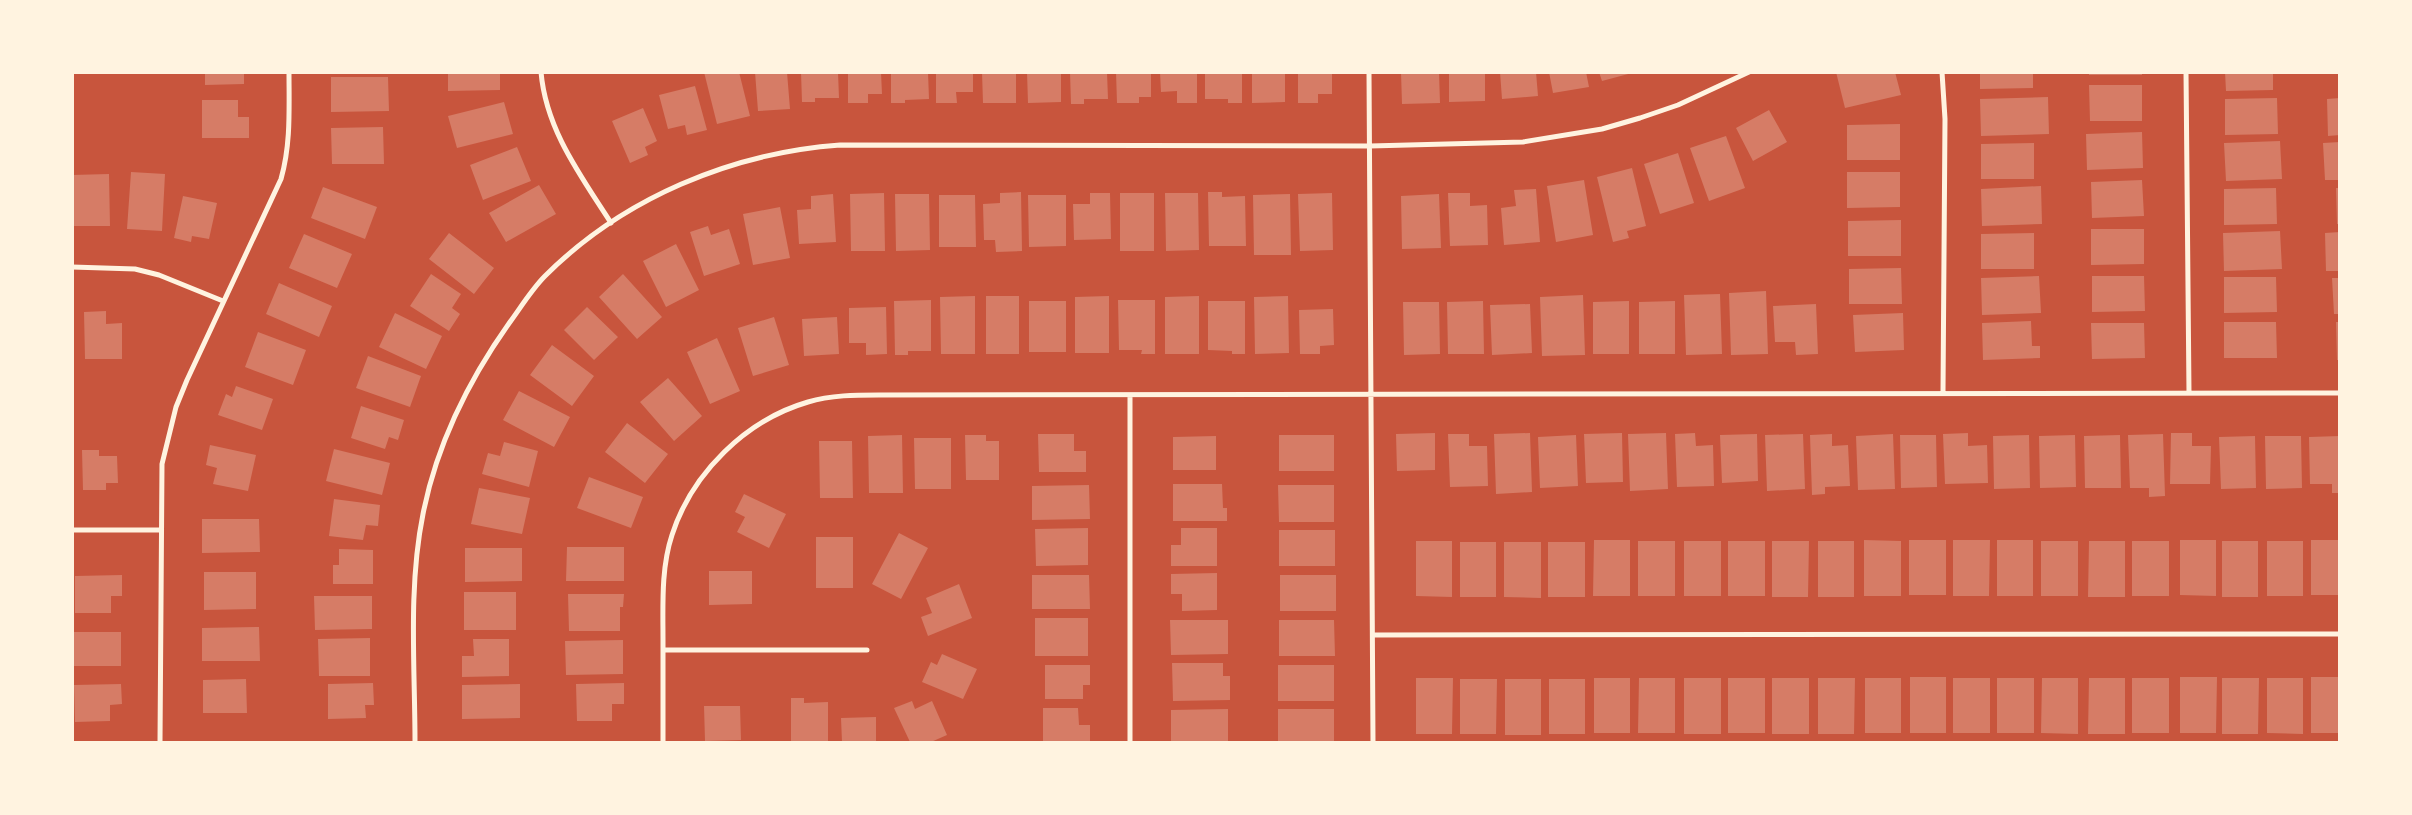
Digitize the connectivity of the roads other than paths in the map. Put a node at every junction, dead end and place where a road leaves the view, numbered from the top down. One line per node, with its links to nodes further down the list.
1 (289, 72): 10 (street)
2 (541, 72): 8 (street)
3 (1369, 72): 7 (street)
4 (1749, 72): 7 (street)
5 (1942, 72): 11 (street)
6 (2186, 72): 13 (street)
7 (1370, 146): 8 (street); 12 (street)
8 (611, 223): 23 (street)
9 (72, 267): 10 (street)
10 (223, 301): 17 (street)
11 (1942, 392): 12 (street); 13 (street)
12 (1372, 393): 15 (street); 19 (street)
13 (2189, 393): 14 (street)
14 (2340, 394)
15 (1130, 395): 20 (street); 25 (street)
16 (72, 530): 17 (street)
17 (160, 530): 22 (street)
18 (2340, 634): 19 (street)
19 (1373, 635): 26 (street)
20 (663, 650): 21 (street); 24 (street)
21 (867, 650)
22 (160, 742)
23 (415, 742)
24 (663, 742)
25 (1130, 742)
26 (1372, 742)

